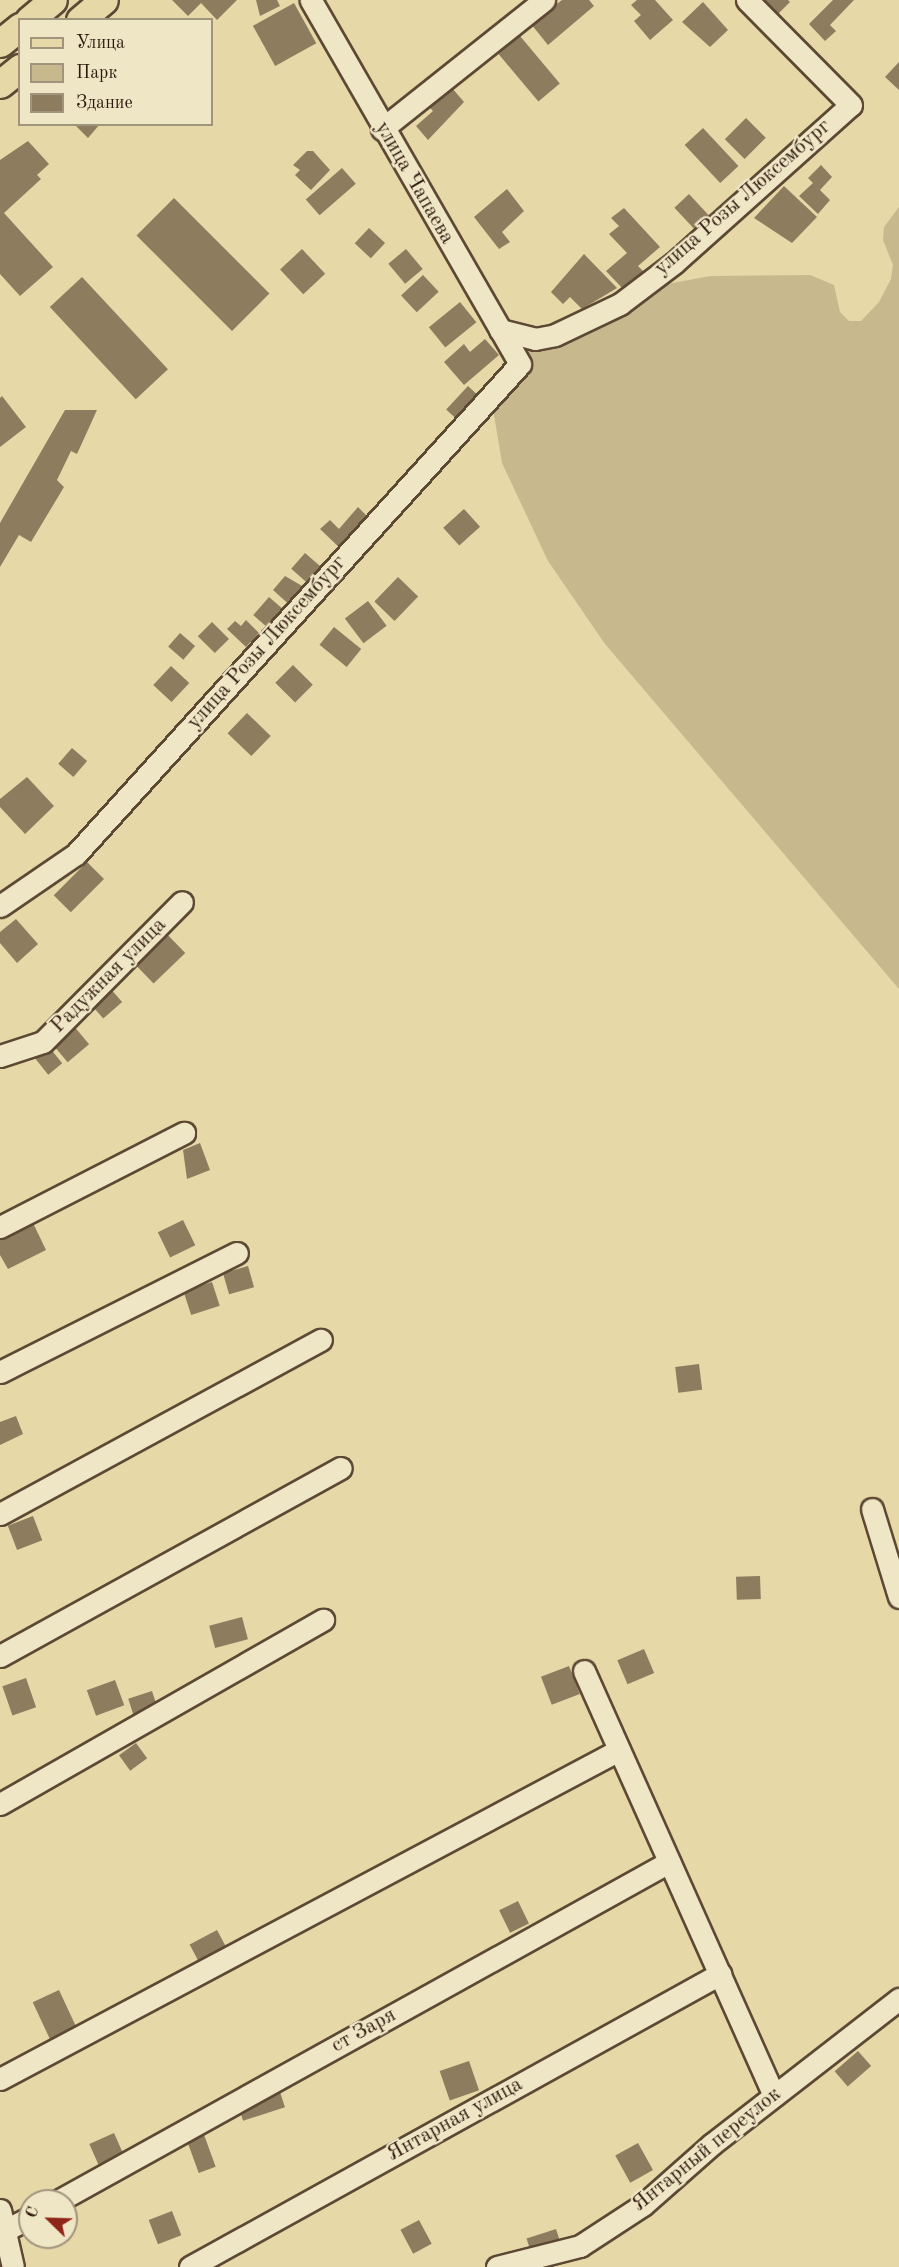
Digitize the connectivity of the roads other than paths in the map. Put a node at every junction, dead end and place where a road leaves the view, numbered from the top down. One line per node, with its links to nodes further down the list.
1 (53, 0): 6 (main road)
2 (104, 0): 7 (main road)
3 (311, 0): 12 (street, улица Чапаева)
4 (544, 0): 12 (street)
5 (747, 0): 13 (street, улица Розы Люксембург)
6 (31, 18)
7 (82, 18)
8 (18, 29): 9 (main road)
9 (0, 43)
10 (18, 70): 11 (main road)
11 (0, 84)
12 (382, 129): 13 (street, улица Чапаева)
13 (500, 330): 14 (street, улица Чапаева)
14 (520, 364): 16 (street, улица Розы Люксембург)
15 (182, 902): 17 (street, Радужная улица)
16 (0, 906)
17 (0, 1056)
18 (184, 1133): 19 (street)
19 (0, 1227)
20 (237, 1253): 22 (street)
21 (321, 1340): 25 (street)
22 (0, 1372)
23 (340, 1468): 28 (street)
24 (872, 1509): 26 (street)
25 (0, 1514)
26 (899, 1597)
27 (323, 1620): 31 (street)
28 (0, 1656)
29 (584, 1671): 30 (street)
30 (619, 1750): 32 (street); 35 (street)
31 (0, 1804)
32 (669, 1862): 33 (street); 37 (street, ст Заря)
33 (720, 1974): 36 (street); 42 (street, Янтарная улица)
34 (899, 1999): 36 (street, Янтарный переулок)
35 (0, 2079)
36 (774, 2095): 43 (street, Янтарный переулок)
37 (78, 2190)
38 (0, 2210): 40 (street)
39 (18, 2223): 40 (street)
40 (4, 2231): 41 (street)
41 (13, 2267)
42 (190, 2267)
43 (497, 2267)

